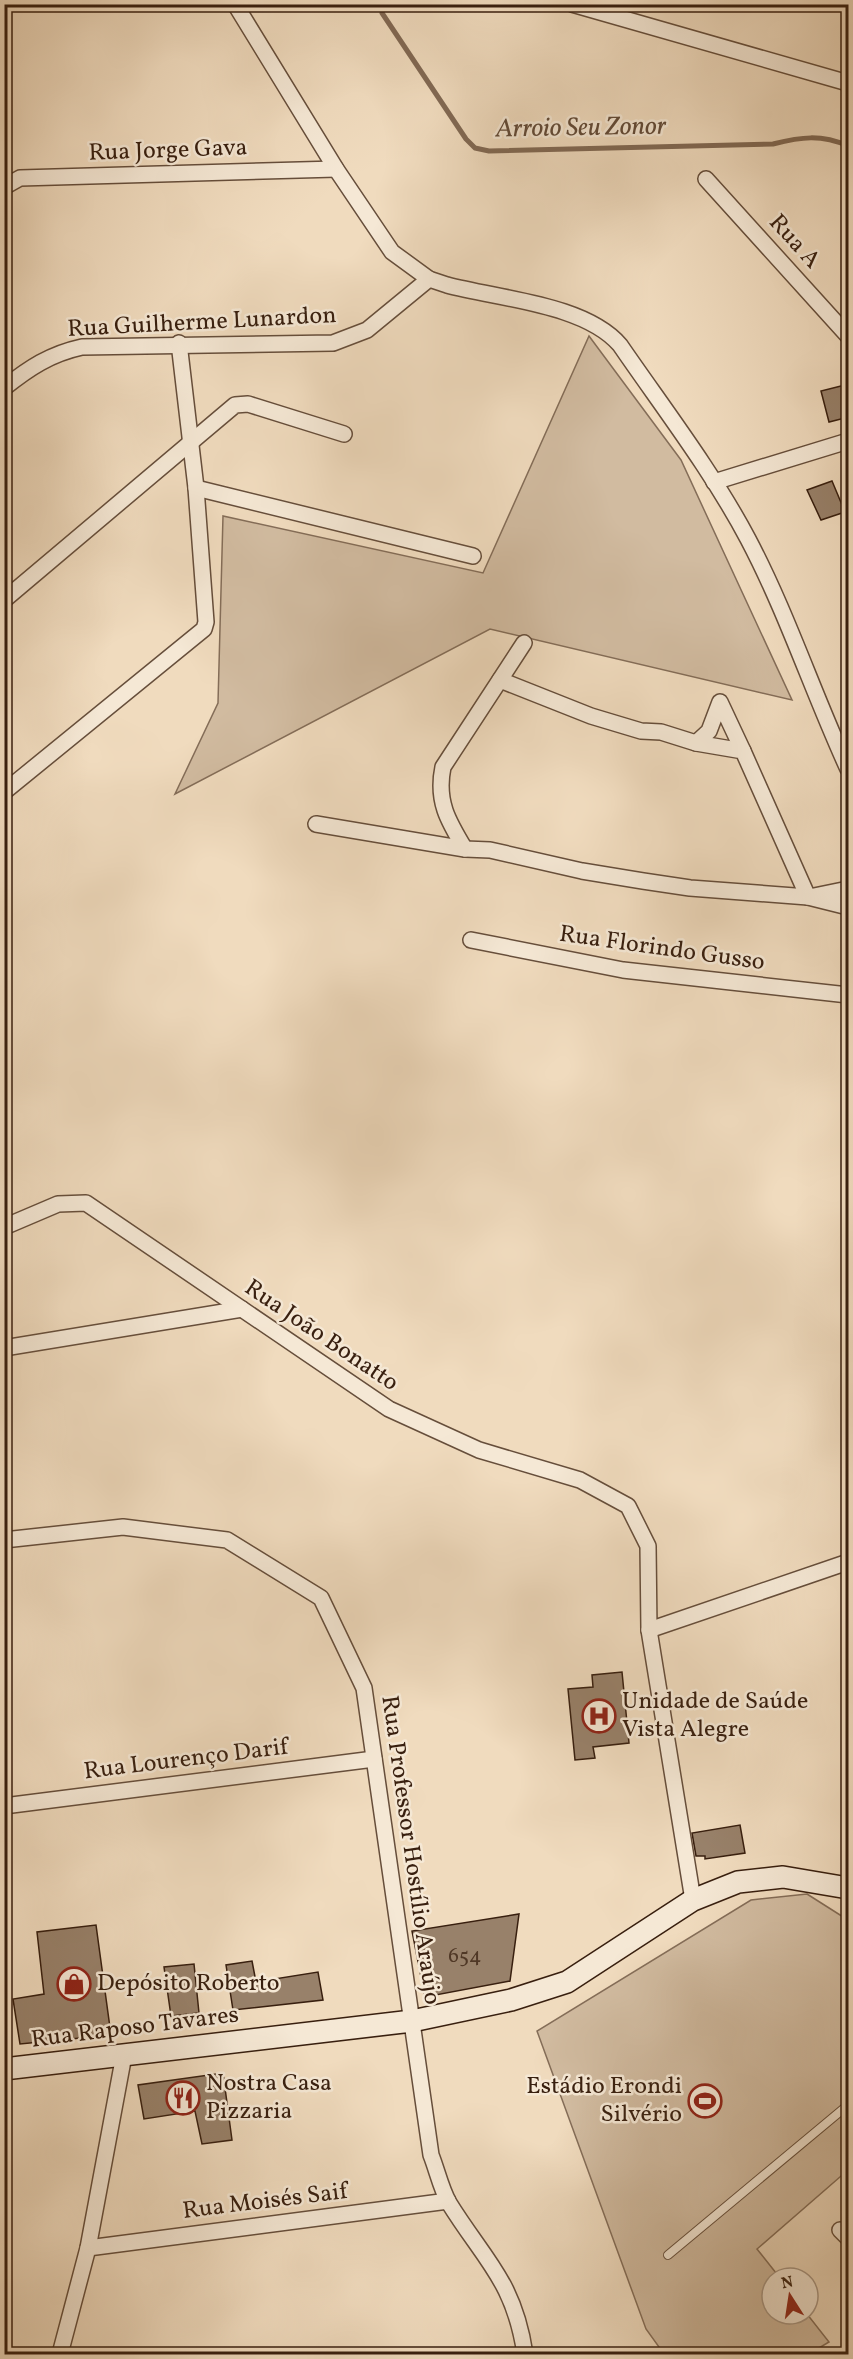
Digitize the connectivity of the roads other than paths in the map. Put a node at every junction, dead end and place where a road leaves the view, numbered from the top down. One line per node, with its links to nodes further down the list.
1 (235, 4): 4 (street)
2 (572, 4): 3 (street)
3 (849, 83)
4 (336, 169): 5 (street, Rua Jorge Gava); 8 (street)
5 (12, 179): 7 (street, Rua Jorge Gava)
6 (706, 179): 9 (street, Rua A)
7 (4, 187)
8 (429, 279): 10 (street, Rua Guilherme Lunardon); 15 (street)
9 (849, 336)
10 (179, 343): 11 (street, Rua Guilherme Lunardon); 13 (street)
11 (4, 388)
12 (344, 434): 13 (street)
13 (190, 441): 16 (street); 18 (street)
14 (849, 441): 15 (street)
15 (714, 482): 23 (street)
16 (196, 488): 17 (street); 24 (street)
17 (473, 556)
18 (4, 600)
19 (524, 643): 20 (street)
20 (500, 680): 21 (street); 26 (street)
21 (696, 743): 22 (street); 22 (street)
22 (743, 751): 28 (street)
23 (849, 769)
24 (4, 792)
25 (316, 824): 26 (street)
26 (465, 849): 28 (street)
27 (849, 888): 28 (street)
28 (808, 897): 29 (street)
29 (849, 907)
30 (471, 940): 31 (street, Rua Florindo Gusso)
31 (849, 995)
32 (4, 1227): 33 (street, Rua João Bonatto)
33 (242, 1309): 34 (street); 37 (street, Rua João Bonatto)
34 (4, 1348)
35 (4, 1540): 38 (street, Rua Professor Hostílio Araújo)
36 (849, 1562): 37 (street)
37 (649, 1630): 41 (street)
38 (374, 1759): 39 (street, Rua Lourenço Darif); 42 (street, Rua Professor Hostílio Araújo)
39 (4, 1806)
40 (849, 1888): 41 (main road, Rua Raposo Tavares)
41 (693, 1900): 42 (main road, Rua Raposo Tavares)
42 (412, 2021): 43 (main road, Rua Raposo Tavares); 46 (street, Rua Professor Hostílio Araújo)
43 (124, 2055): 44 (main road, Rua Raposo Tavares); 47 (street)
44 (4, 2069)
45 (849, 2105): 48 (lane)
46 (448, 2201): 47 (street, Rua Moisés Saif); 50 (street, Rua Professor Hostílio Araújo)
47 (88, 2248): 49 (street)
48 (668, 2255)
49 (60, 2355)
50 (525, 2355)

